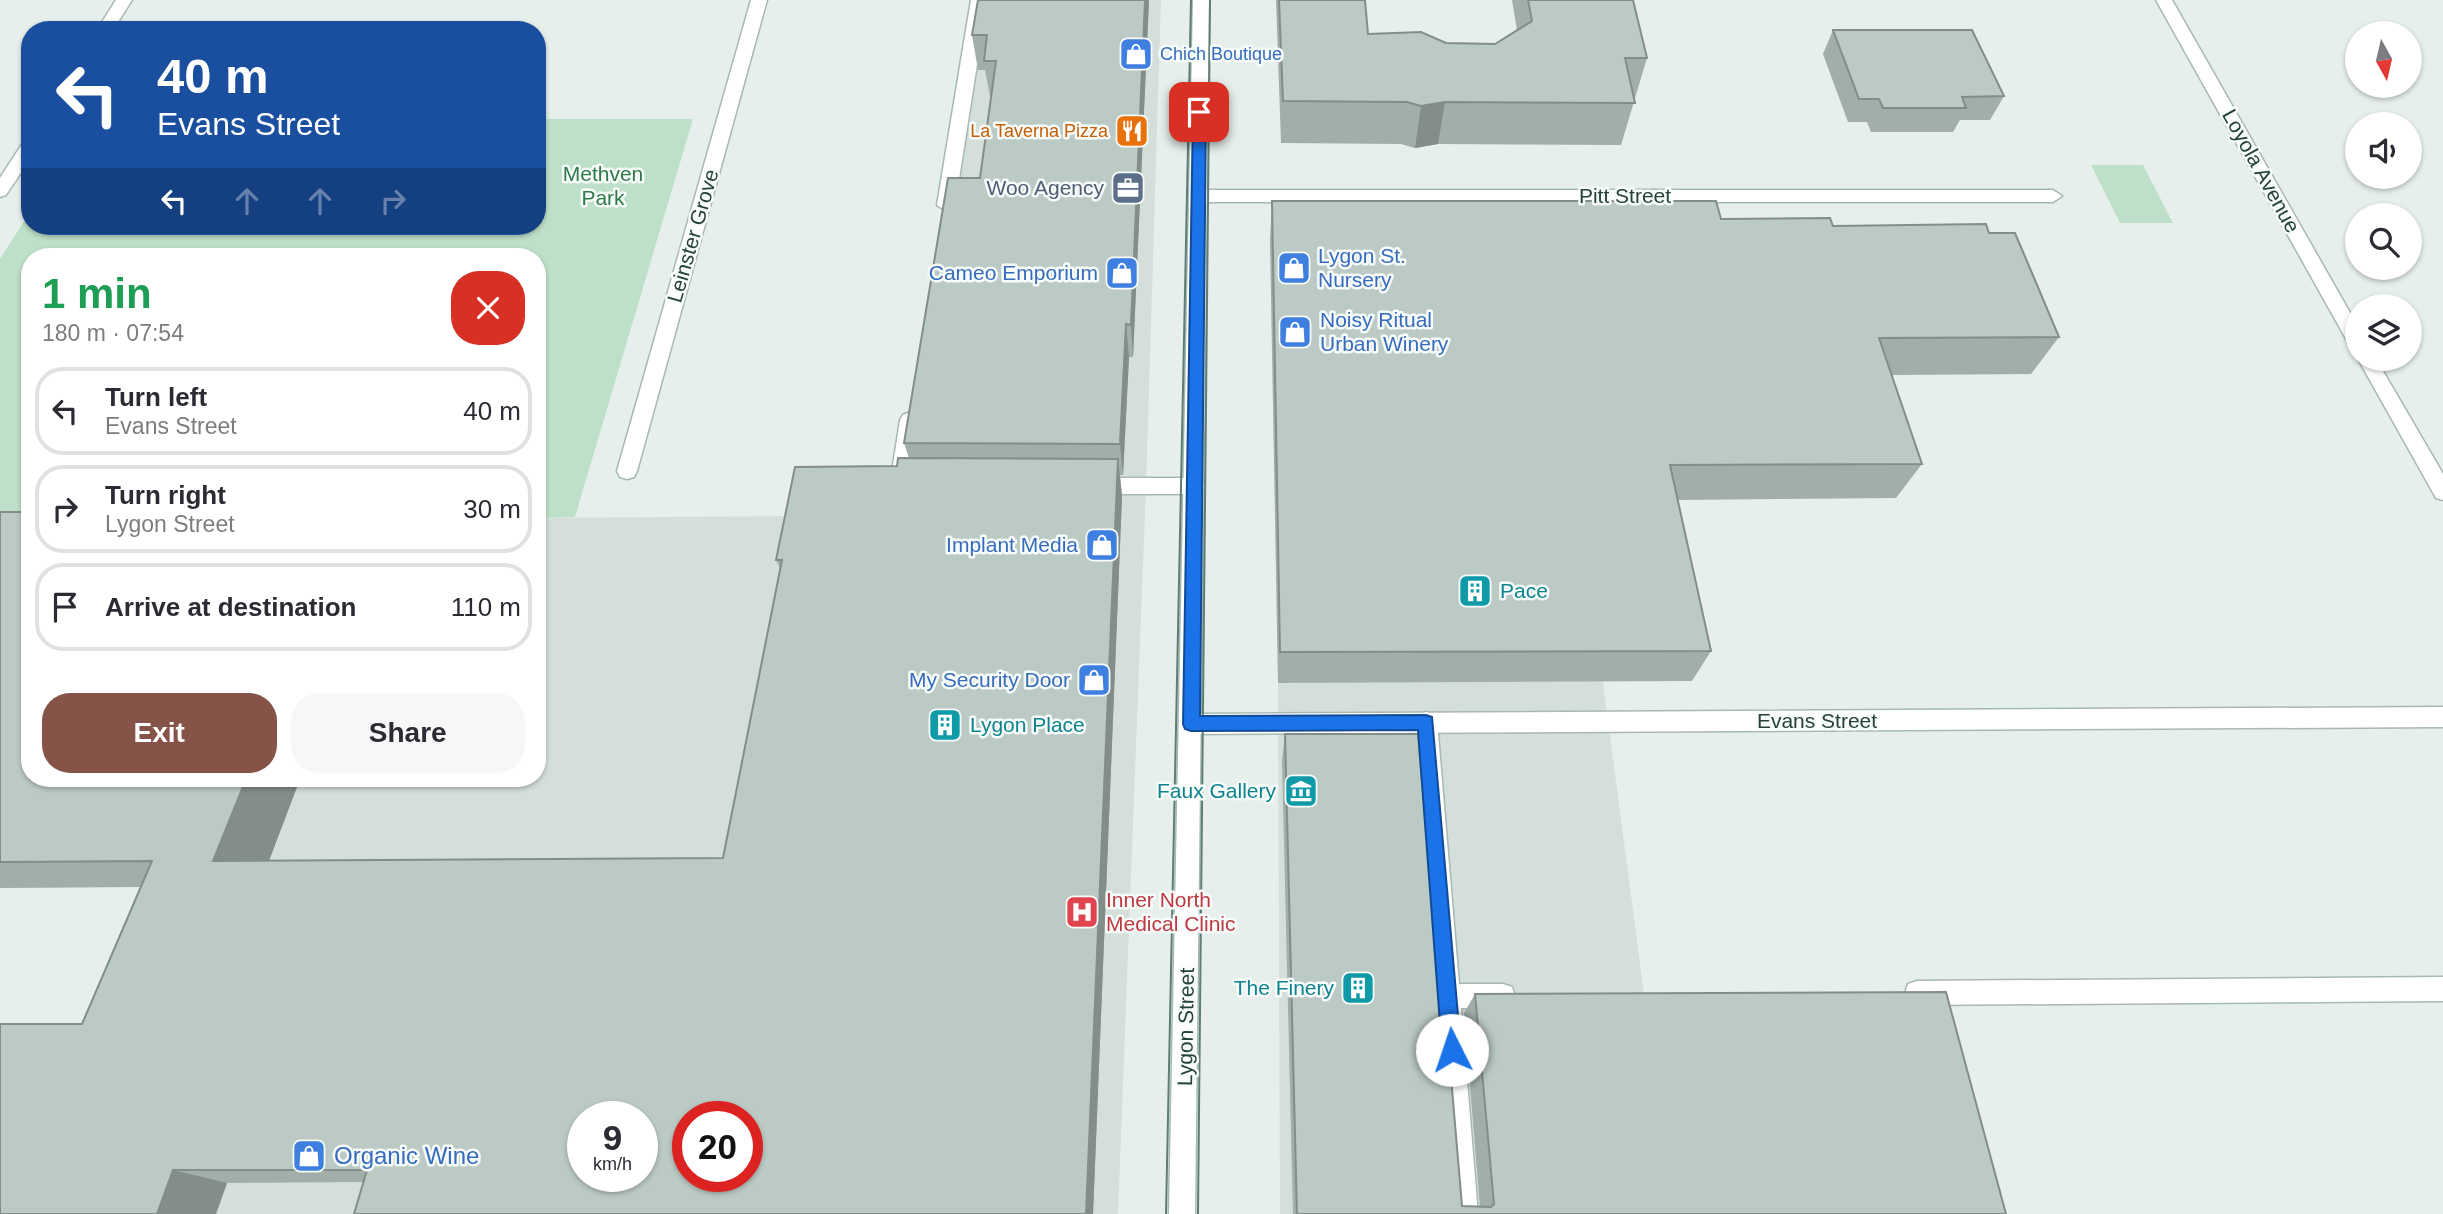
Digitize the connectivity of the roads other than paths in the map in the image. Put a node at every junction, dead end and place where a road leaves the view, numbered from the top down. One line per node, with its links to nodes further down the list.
1 (124, 0): 6 (street)
2 (759, 0): 15 (street, Leinster Grove)
3 (979, 0): 11 (street)
4 (1201, 0): 9 (street, Lygon Street)
5 (2164, 0): 12 (street, Loyola Avenue)
6 (111, 21)
7 (21, 159): 8 (street)
8 (0, 191)
9 (1198, 196): 10 (street, Pitt Street); 18 (street, Lygon Street)
10 (2053, 196)
11 (942, 229)
12 (2345, 320)
13 (2374, 371): 19 (street)
14 (913, 404): 16 (street)
15 (627, 471)
16 (926, 484)
17 (1072, 485): 18 (street)
18 (1194, 486): 22 (street, Lygon Street)
19 (2443, 492)
20 (2443, 717): 21 (street, Evans Street)
21 (1426, 722): 22 (street, Evans Street); 26 (street)
22 (1191, 724): 27 (street, Lygon Street)
23 (2443, 989): 24 (street)
24 (1890, 993)
25 (1531, 995): 26 (street)
26 (1448, 996): 28 (street)
27 (1182, 1214)
28 (1465, 1214)

